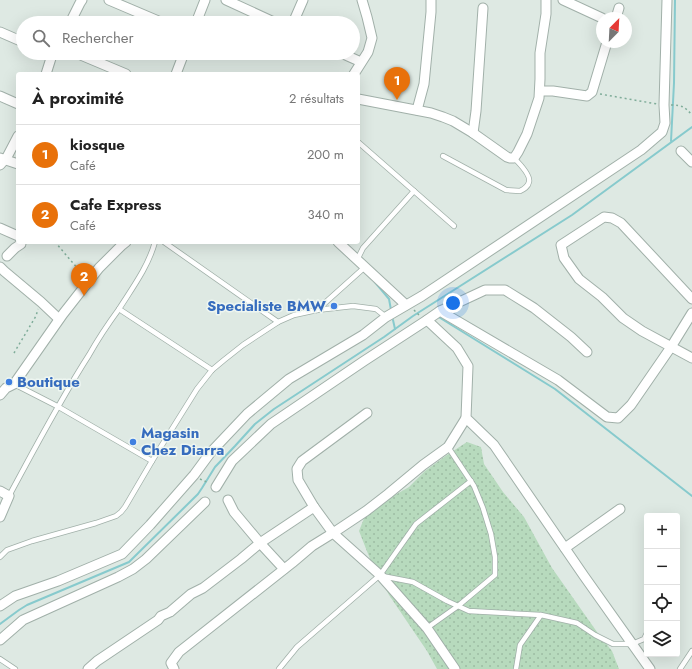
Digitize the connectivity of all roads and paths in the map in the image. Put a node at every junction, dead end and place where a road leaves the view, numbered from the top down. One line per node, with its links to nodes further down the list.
1 (82, 0): 15 (street)
2 (109, 0): 16 (street)
3 (205, 0): 17 (street)
4 (226, 0): 18 (street)
5 (303, 0): 19 (street)
6 (362, 0): 27 (street)
7 (431, 0): 39 (street)
8 (546, 0): 32 (street)
9 (563, 0): 14 (street)
10 (667, 0): 37 (street)
11 (484, 8): 41 (street)
12 (619, 8): 13 (street)
13 (618, 12)
14 (596, 15)
15 (74, 16)
16 (147, 16)
17 (199, 16)
18 (261, 16)
19 (296, 16)
20 (0, 32): 21 (street)
21 (16, 39)
22 (605, 48): 33 (street)
23 (50, 60): 28 (street)
24 (93, 60): 29 (street)
25 (181, 60): 30 (street)
26 (357, 60): 27 (street)
27 (361, 62): 31 (street)
28 (46, 72)
29 (121, 72)
30 (177, 72)
31 (355, 72)
32 (540, 91): 33 (street); 46 (street)
33 (592, 92): 37 (path)
34 (0, 96): 36 (street)
35 (360, 99): 39 (street)
36 (16, 103)
37 (664, 105): 67 (street)
38 (679, 105): 40 (path)
39 (417, 110): 41 (street)
40 (692, 115)
41 (473, 133): 46 (street)
42 (16, 140): 47 (street)
43 (360, 144): 50 (lane)
44 (681, 152): 48 (street)
45 (443, 156): 46 (lane)
46 (514, 158)
47 (2, 160): 49 (street)
48 (692, 162)
49 (16, 164)
50 (414, 191): 51 (lane); 61 (lane)
51 (454, 226)
52 (0, 228): 53 (street)
53 (16, 235)
54 (21, 244): 60 (street)
55 (57, 244): 64 (path)
56 (123, 244): 64 (street)
57 (154, 244): 68 (lane)
58 (167, 244): 75 (lane)
59 (340, 244): 61 (street)
60 (7, 256)
61 (357, 260): 62 (street)
62 (364, 267): 67 (street); 69 (lane)
63 (1, 272): 66 (street)
64 (89, 282): 73 (street)
65 (692, 298): 76 (street)
66 (41, 302): 73 (street); 78 (path)
67 (409, 306): 72 (street); 74 (path)
68 (118, 309): 80 (lane); 83 (lane)
69 (317, 310): 72 (lane); 75 (lane)
70 (440, 311): 74 (street); 76 (street); 77 (street)
71 (692, 313): 76 (street)
72 (386, 317): 104 (street)
73 (59, 319): 81 (street)
74 (424, 319): 85 (street); 90 (street)
75 (278, 322): 80 (lane)
76 (671, 347): 79 (street)
77 (587, 352)
78 (14, 353)
79 (692, 358)
80 (212, 370): 87 (lane)
81 (14, 384): 82 (street); 83 (lane)
82 (0, 395)
83 (57, 406): 87 (lane); 92 (lane)
84 (367, 413): 95 (street)
85 (466, 418): 86 (street); 100 (street)
86 (448, 447): 89 (lane); 98 (street)
87 (152, 461): 101 (lane)
88 (199, 478): 90 (path)
89 (471, 481): 103 (lane); 105 (lane)
90 (214, 485)
91 (0, 491): 92 (street)
92 (9, 496): 97 (street)
93 (228, 500): 99 (street)
94 (205, 502): 109 (street)
95 (314, 507): 98 (street); 99 (street)
96 (620, 509): 100 (street)
97 (0, 517)
98 (333, 534): 102 (street); 103 (street)
99 (260, 544): 102 (street); 114 (street)
100 (565, 548): 110 (street)
101 (0, 557)
102 (284, 569): 115 (street)
103 (380, 575): 105 (lane); 107 (street); 116 (lane)
104 (0, 606)
105 (458, 606): 106 (lane); 107 (lane)
106 (541, 615): 110 (lane); 118 (lane)
107 (427, 628): 117 (street)
108 (644, 639): 110 (lane)
109 (0, 640)
110 (632, 644): 119 (street)
111 (692, 651): 120 (lane)
112 (0, 659): 113 (lane)
113 (15, 669)
114 (88, 669)
115 (174, 669)
116 (279, 669)
117 (455, 669)
118 (516, 669)
119 (650, 669)
120 (680, 669)

